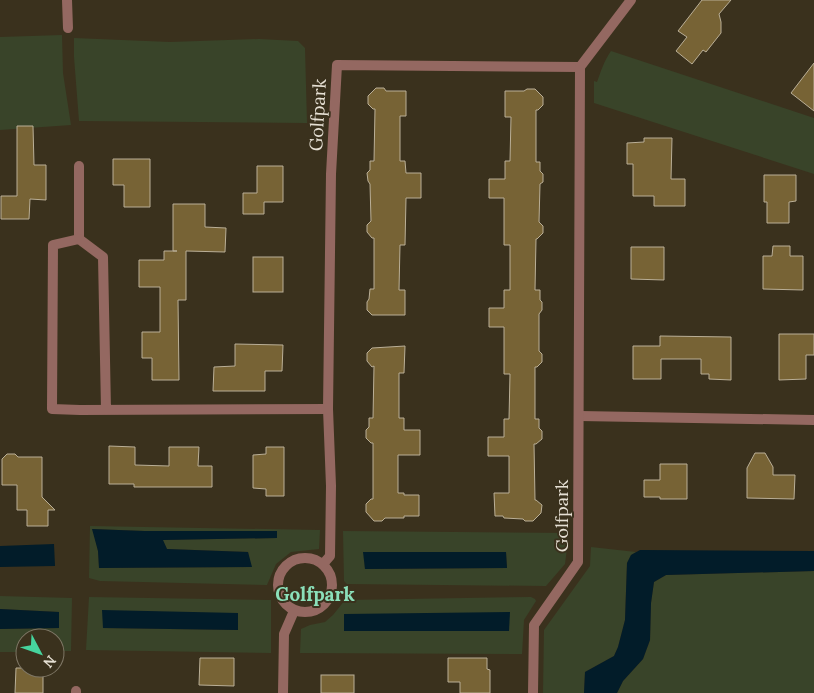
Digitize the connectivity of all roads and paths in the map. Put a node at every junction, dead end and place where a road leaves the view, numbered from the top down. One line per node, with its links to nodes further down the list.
1 (68, 0): 3 (street)
2 (631, 0): 4 (street)
3 (68, 28)
4 (580, 67): 7 (street, Golfpark); 9 (street, Golfpark)
5 (79, 166): 6 (street)
6 (79, 239): 8 (street); 8 (street)
7 (328, 409): 8 (street); 11 (street, Golfpark)
8 (106, 410)
9 (580, 416): 10 (street); 14 (street, Golfpark)
10 (814, 420)
11 (323, 564): 12 (street); 12 (street)
12 (294, 610): 13 (street)
13 (283, 693)
14 (533, 693)

